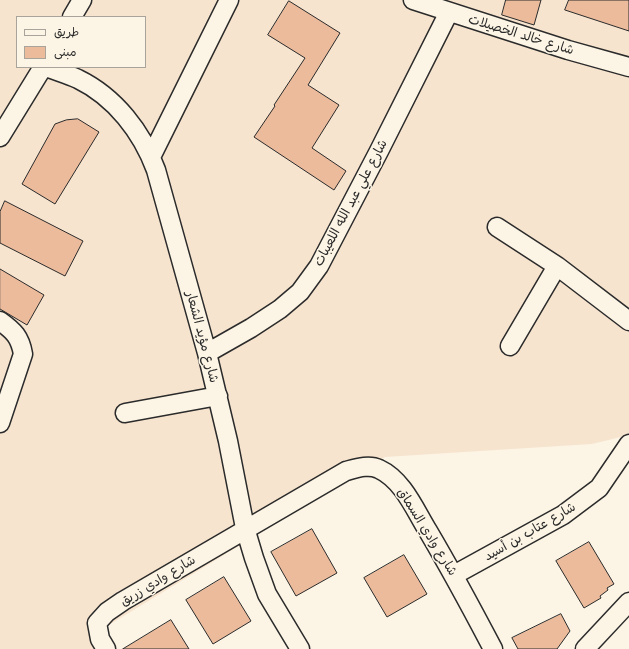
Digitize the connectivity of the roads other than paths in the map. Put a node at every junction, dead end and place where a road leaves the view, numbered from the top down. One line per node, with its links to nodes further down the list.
1 (82, 0): 5 (street)
2 (229, 0): 10 (street)
3 (413, 0): 4 (street, شارع خالد الخصيلات)
4 (449, 12): 6 (street, شارع خالد الخصيلات); 16 (street, شارع علي عبد الله اللعيبات)
5 (73, 16)
6 (629, 67)
7 (42, 68): 9 (street)
8 (49, 68): 10 (street, شارع مؤيد الشعار)
9 (0, 137)
10 (151, 157): 16 (street, شارع مؤيد الشعار)
11 (497, 227): 12 (street)
12 (557, 266): 13 (street); 15 (street)
13 (629, 321)
14 (0, 322): 19 (street)
15 (510, 346)
16 (207, 353): 17 (street, شارع مؤيد الشعار)
17 (218, 396): 18 (street); 21 (street, شارع مؤيد الشعار)
18 (125, 413)
19 (0, 423)
20 (629, 444): 22 (street, شارع عتاب بن أسيد)
21 (245, 528): 22 (street, شارع وادي السماق); 24 (street, شارع وادي زريق); 25 (street, شارع مؤيد الشعار)
22 (454, 575): 26 (street, شارع وادي السماق)
23 (629, 602): 27 (street)
24 (106, 649)
25 (300, 649)
26 (493, 649)
27 (586, 649)

